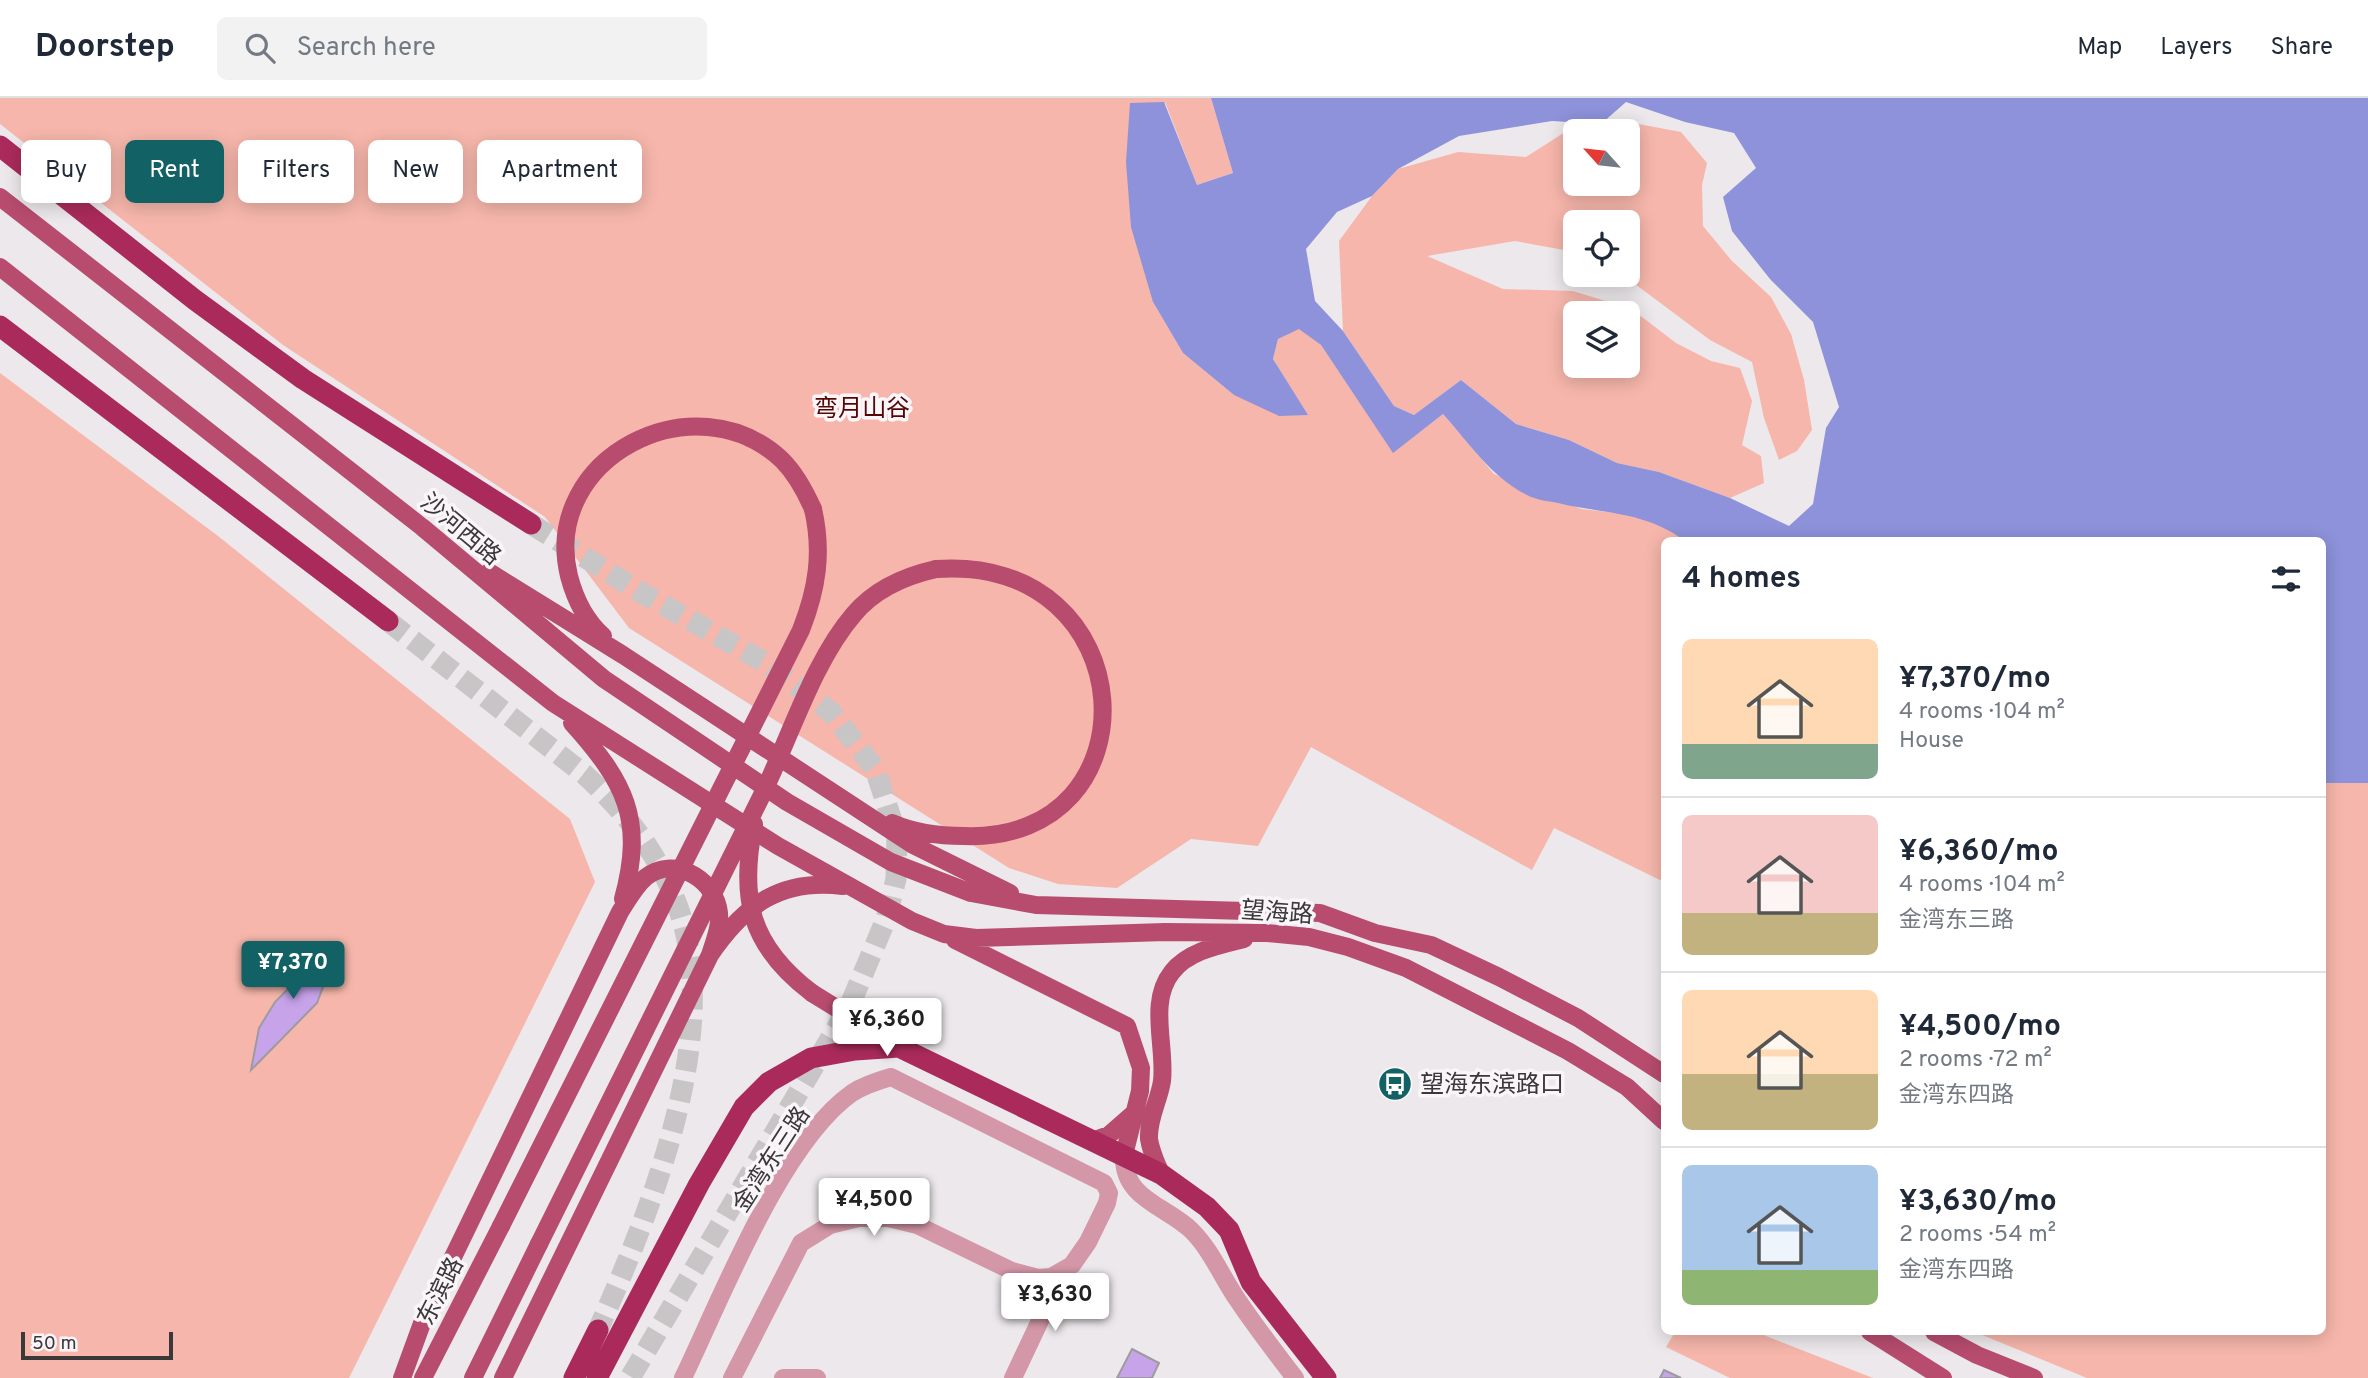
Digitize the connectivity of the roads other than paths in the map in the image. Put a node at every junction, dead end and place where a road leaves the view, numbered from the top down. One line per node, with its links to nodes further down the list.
1 (0, 146): 5 (highway)
2 (0, 197): 6 (main road, 沙河西路)
3 (0, 267): 9 (main road)
4 (0, 326): 7 (highway)
5 (531, 524)
6 (422, 527): 8 (main road); 12 (main road, 沙河西路)
7 (388, 621)
8 (624, 655): 11 (main road); 33 (main road, 东滨路, bridge)
9 (553, 702): 13 (main road); 15 (main road)
10 (765, 787): 11 (main road, bridge); 19 (main road, bridge); 34 (main road, bridge)
11 (862, 811): 14 (main road)
12 (908, 871): 14 (main road, 望海路)
13 (849, 887): 17 (main road, 望海路); 18 (main road)
14 (1036, 905): 20 (main road, 望海路)
15 (620, 912): 18 (main road); 32 (main road)
16 (1267, 933): 17 (main road, 望海路); 22 (main road, 望海路); 25 (main road)
17 (944, 934): 21 (main road)
18 (710, 955): 35 (main road)
19 (899, 1047): 23 (highway); 37 (highway)
20 (1661, 1072)
21 (1136, 1112): 23 (main road); 24 (main road)
22 (1661, 1118)
23 (1092, 1141): 24 (highway)
24 (1124, 1155): 25 (highway); 26 (street)
25 (1161, 1174): 44 (highway)
26 (1146, 1200): 27 (street); 43 (street)
27 (1107, 1203): 28 (street); 38 (street, 金湾东三路)
28 (1063, 1272): 39 (street); 42 (street)
29 (598, 1330): 36 (highway)
30 (1875, 1335): 45 (main road)
31 (1940, 1335): 46 (main road)
32 (402, 1378)
33 (423, 1378)
34 (473, 1378)
35 (503, 1378)
36 (574, 1378)
37 (597, 1378)
38 (683, 1378)
39 (732, 1378)
40 (783, 1378): 41 (street)
41 (817, 1378)
42 (1013, 1378)
43 (1295, 1378)
44 (1326, 1378)
45 (1943, 1378)
46 (2034, 1378)

